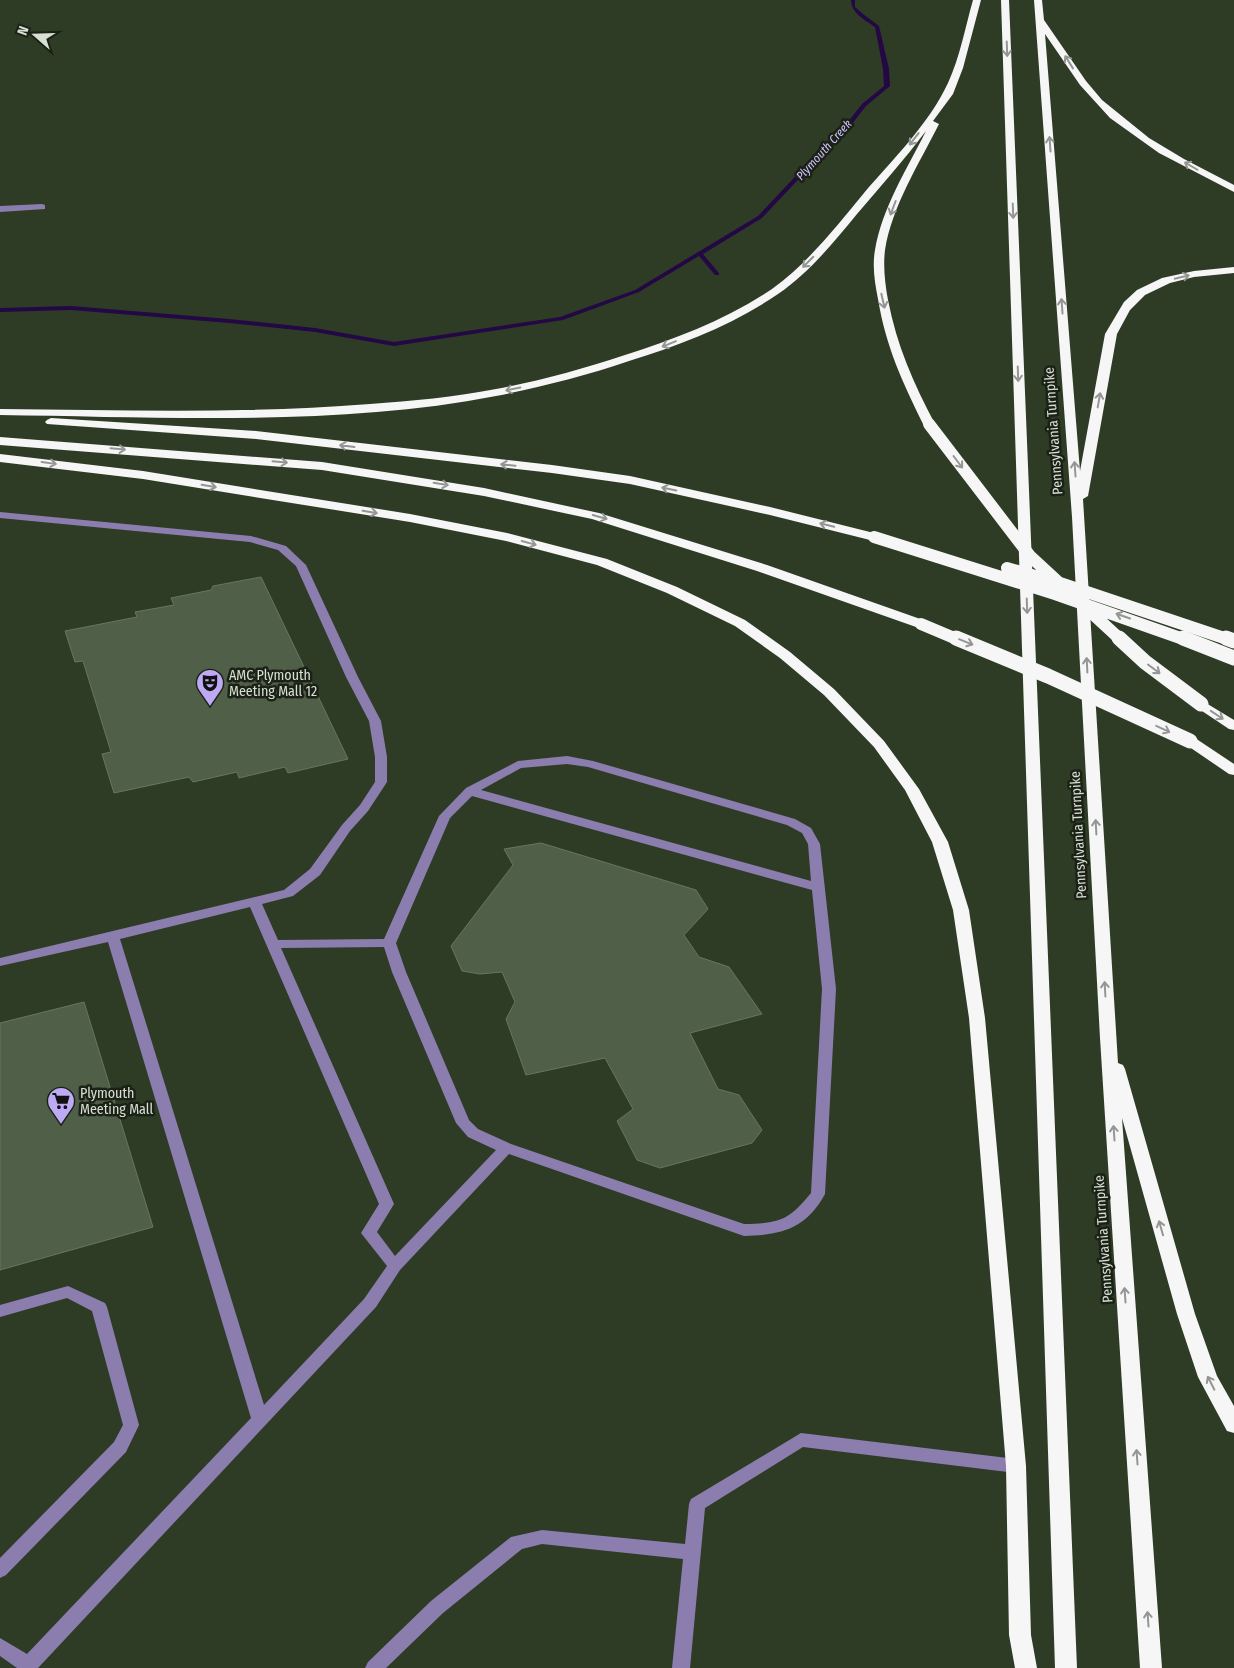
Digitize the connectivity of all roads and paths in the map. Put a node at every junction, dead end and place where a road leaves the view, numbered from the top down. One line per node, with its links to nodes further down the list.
1 (977, 0): 5 (highway)
2 (1005, 0): 44 (highway, one-way to 44)
3 (1038, 0): 4 (highway, Pennsylvania Turnpike)
4 (1040, 21): 6 (highway, one-way to 4); 15 (highway, Pennsylvania Turnpike, one-way to 4)
5 (952, 85): 10 (highway, one-way to 10); 19 (highway, one-way to 19, bridge)
6 (1234, 188)
7 (42, 207): 8 (street)
8 (0, 209)
9 (1234, 270): 15 (highway, one-way to 9)
10 (0, 412)
11 (0, 418): 16 (highway, one-way to 11)
12 (0, 441): 20 (highway, one-way to 20, bridge)
13 (0, 458): 36 (highway, one-way to 36)
14 (0, 514): 25 (street)
15 (1078, 517): 30 (highway, Pennsylvania Turnpike, one-way to 15)
16 (874, 537): 17 (highway, bridge); 18 (highway, one-way to 16, bridge)
17 (1234, 640)
18 (1234, 658)
19 (1234, 726)
20 (1190, 741): 21 (highway); 22 (highway)
21 (1234, 763)
22 (1234, 771)
23 (470, 791): 24 (street); 24 (street); 27 (street)
24 (818, 887): 31 (street)
25 (254, 901): 26 (street); 28 (street)
26 (113, 936): 29 (street); 34 (street)
27 (389, 943): 28 (street); 31 (street)
28 (273, 944): 32 (street)
29 (0, 962)
30 (1108, 1038): 35 (highway, one-way to 30); 45 (highway, Pennsylvania Turnpike, one-way to 30)
31 (506, 1148): 32 (street)
32 (395, 1266): 34 (street)
33 (0, 1311): 38 (street)
34 (260, 1420): 40 (street)
35 (1234, 1425)
36 (1016, 1466): 37 (street); 43 (highway)
37 (693, 1552): 41 (street); 42 (street)
38 (0, 1570)
39 (0, 1646): 40 (street)
40 (27, 1666)
41 (374, 1668)
42 (681, 1668)
43 (1026, 1668)
44 (1066, 1668)
45 (1151, 1668)

